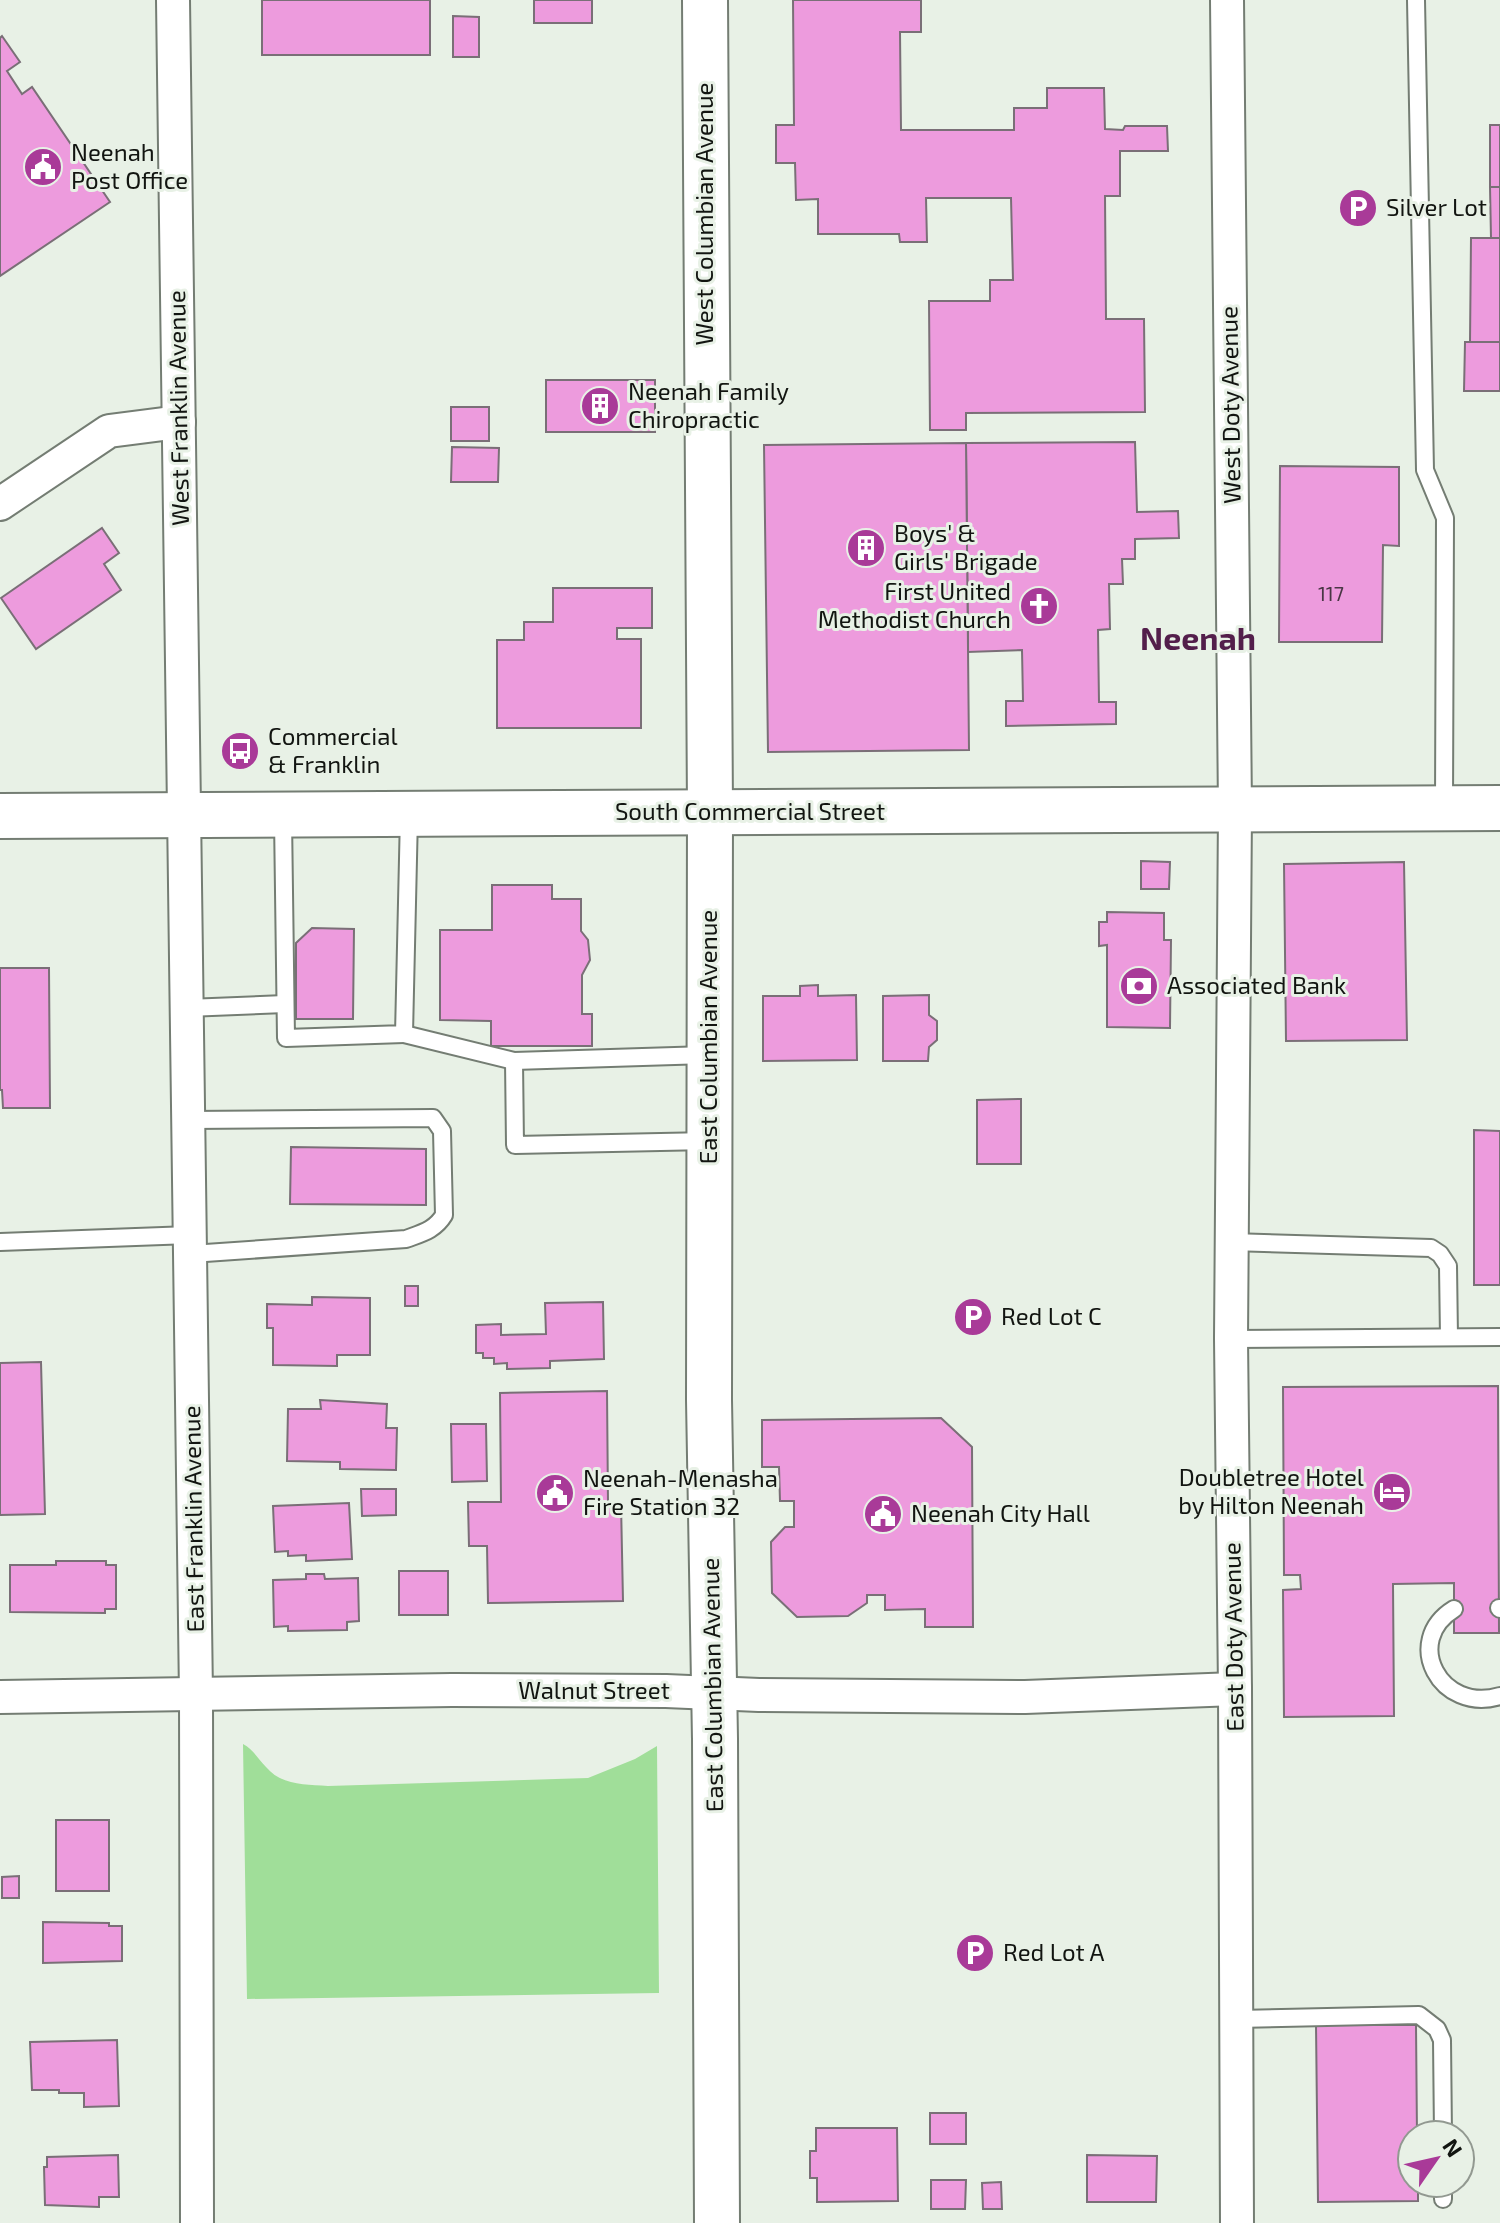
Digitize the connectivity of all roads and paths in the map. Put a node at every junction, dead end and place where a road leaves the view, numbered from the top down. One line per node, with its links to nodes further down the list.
1 (173, 0): 5 (street, West Franklin Avenue)
2 (705, 0): 10 (main road, West Columbian Avenue)
3 (1227, 0): 9 (street, West Doty Avenue)
4 (1416, 0): 8 (lane)
5 (179, 422): 6 (street); 14 (street, West Franklin Avenue)
6 (0, 504)
7 (1500, 808): 8 (main road, South Commercial Street)
8 (1444, 809): 9 (main road, South Commercial Street)
9 (1235, 810): 10 (main road, South Commercial Street); 23 (street, East Doty Avenue)
10 (710, 811): 11 (main road, South Commercial Street); 18 (main road, East Columbian Avenue)
11 (409, 814): 12 (main road, South Commercial Street); 17 (lane)
12 (283, 815): 14 (main road, South Commercial Street); 15 (lane)
13 (0, 816): 14 (main road, South Commercial Street)
14 (186, 816): 16 (street, East Franklin Avenue)
15 (285, 1004): 16 (lane); 17 (lane)
16 (187, 1008): 20 (street, East Franklin Avenue)
17 (404, 1034): 19 (lane)
18 (709, 1055): 19 (lane); 21 (main road, East Columbian Avenue)
19 (514, 1061): 21 (lane)
20 (189, 1120): 24 (street, East Franklin Avenue); 24 (lane)
21 (709, 1141): 30 (main road, East Columbian Avenue)
22 (0, 1242): 24 (lane)
23 (1231, 1242): 25 (lane); 27 (street, East Doty Avenue)
24 (190, 1245): 31 (street, East Franklin Avenue)
25 (1449, 1337): 26 (lane); 27 (lane)
26 (1500, 1337)
27 (1231, 1339): 29 (street, East Doty Avenue)
28 (1454, 1609): 32 (lane)
29 (1235, 1689): 30 (street, Walnut Street); 34 (street, East Doty Avenue)
30 (714, 1694): 31 (street, Walnut Street); 37 (main road, East Columbian Avenue)
31 (196, 1695): 33 (street, Walnut Street); 36 (street, East Franklin Avenue)
32 (1500, 1696)
33 (0, 1697)
34 (1237, 2019): 35 (lane); 38 (street, East Doty Avenue)
35 (1443, 2119)
36 (197, 2223)
37 (717, 2223)
38 (1237, 2223)

